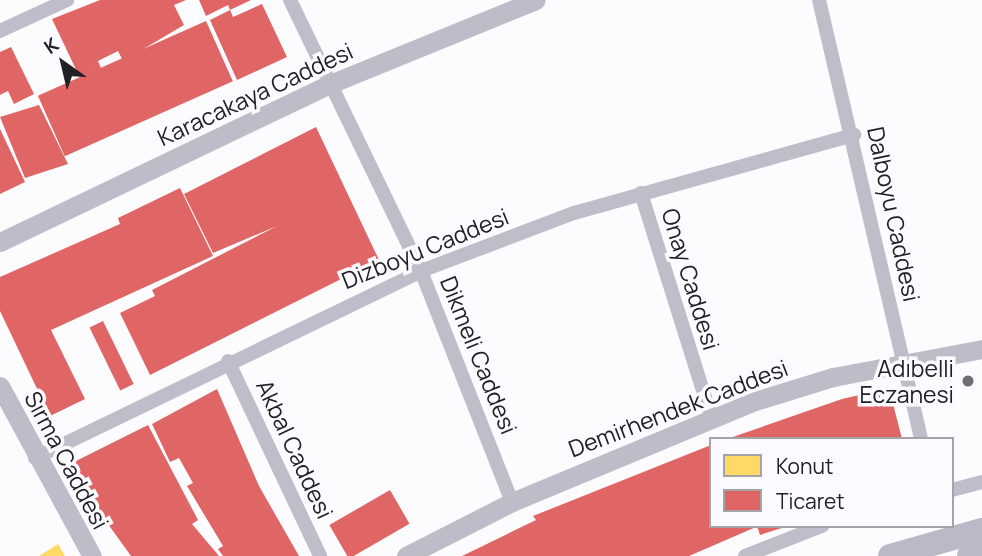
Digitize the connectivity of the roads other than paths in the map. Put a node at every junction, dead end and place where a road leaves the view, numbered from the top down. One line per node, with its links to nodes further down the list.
1 (66, 0): 5 (street)
2 (290, 0): 6 (street, Dikmeli Caddesi)
3 (536, 0): 6 (street, Karacakaya Caddesi)
4 (819, 0): 7 (street, Dalboyu Caddesi)
5 (0, 31)
6 (330, 84): 9 (street, Karacakaya Caddesi); 10 (street, Dikmeli Caddesi)
7 (854, 135): 8 (street, Dizboyu Caddesi); 13 (street, Dalboyu Caddesi)
8 (641, 193): 10 (street, Dizboyu Caddesi); 15 (street, Onay Caddesi)
9 (0, 242)
10 (421, 271): 12 (street, Dizboyu Caddesi); 20 (street, Dikmeli Caddesi)
11 (982, 349): 13 (street, Demirhendek Caddesi)
12 (228, 361): 17 (street, Dizboyu Caddesi); 25 (street, Akbal Caddesi)
13 (903, 364): 15 (street, Demirhendek Caddesi); 16 (street, Dalboyu Caddesi)
14 (0, 386): 17 (street, Sırma Caddesi)
15 (710, 417): 20 (street, Demirhendek Caddesi)
16 (921, 437)
17 (35, 458): 24 (street, Sırma Caddesi)
18 (982, 482): 19 (street)
19 (954, 489)
20 (512, 502): 26 (street, Demirhendek Caddesi)
21 (817, 528): 27 (street)
22 (982, 530): 28 (highway)
23 (982, 551): 29 (highway)
24 (92, 556)
25 (320, 556)
26 (406, 556)
27 (745, 556)
28 (890, 556)
29 (969, 556)

